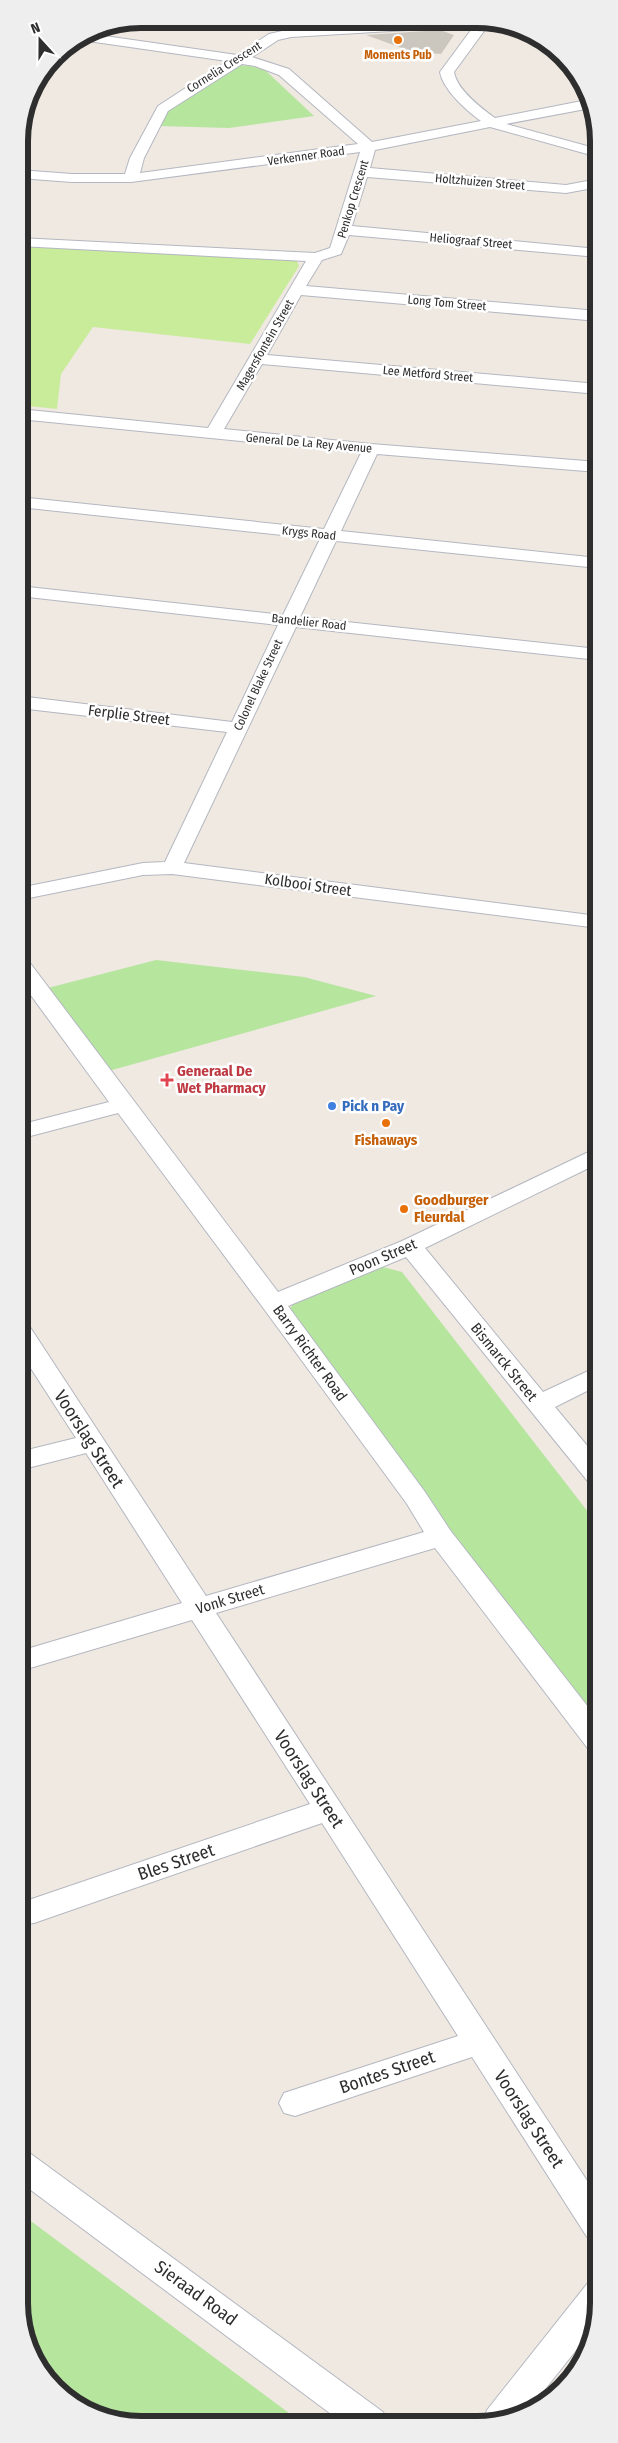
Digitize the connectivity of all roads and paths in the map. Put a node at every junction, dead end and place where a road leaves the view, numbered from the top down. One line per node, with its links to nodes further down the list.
1 (384, 28): 4 (street, Cornelia Crescent)
2 (479, 28): 6 (street)
3 (94, 37): 4 (street, Penkop Crescent)
4 (237, 59): 7 (street, Penkop Crescent); 11 (street, Cornelia Crescent)
5 (585, 105): 6 (street, Verkenner Road)
6 (492, 123): 7 (street, Verkenner Road); 8 (street)
7 (369, 147): 9 (street, Penkop Crescent); 11 (street, Verkenner Road)
8 (590, 151)
9 (361, 172): 12 (street, Holtzhuizen Street); 13 (street, Penkop Crescent)
10 (28, 175): 11 (street, Verkenner Road)
11 (131, 178)
12 (590, 185)
13 (344, 230): 15 (street, Heliograaf Street); 16 (street, Penkop Crescent)
14 (28, 242): 16 (street, Penkop Crescent)
15 (590, 252)
16 (316, 257): 17 (street, Magersfontein Street)
17 (296, 290): 18 (street, Long Tom Street); 19 (street, Magersfontein Street)
18 (590, 315)
19 (257, 359): 20 (street, Lee Metford Street); 22 (street, Magersfontein Street)
20 (590, 389)
21 (28, 415): 22 (street, General De La Rey Avenue)
22 (213, 434): 23 (street, General De La Rey Avenue)
23 (371, 448): 24 (street, General De La Rey Avenue); 26 (street, Colonel Blake Street)
24 (590, 466)
25 (28, 503): 26 (street, Krygs Road)
26 (330, 535): 27 (street, Krygs Road); 29 (street, Colonel Blake Street)
27 (590, 562)
28 (28, 592): 29 (street, Bandelier Road)
29 (290, 620): 30 (street, Bandelier Road); 32 (street, Colonel Blake Street)
30 (590, 654)
31 (28, 703): 32 (street, Ferplie Street)
32 (238, 728): 33 (street, Colonel Blake Street)
33 (172, 868): 34 (street, Kolbooi Street); 35 (street, Kolbooi Street)
34 (28, 892)
35 (590, 921)
36 (28, 976): 37 (street, Barry Richter Road)
37 (123, 1105): 38 (street); 41 (street, Barry Richter Road)
38 (28, 1130)
39 (590, 1158): 40 (street, Poon Street)
40 (410, 1246): 41 (street, Poon Street); 44 (street, Bismarck Street)
41 (273, 1303): 48 (street, Barry Richter Road)
42 (28, 1342): 45 (street, Voorslag Street)
43 (590, 1378): 44 (street)
44 (539, 1404): 47 (street, Bismarck Street)
45 (92, 1442): 46 (street); 49 (street, Voorslag Street)
46 (28, 1459)
47 (590, 1467)
48 (441, 1536): 49 (street, Vonk Street); 51 (street, Barry Richter Road)
49 (199, 1608): 50 (street, Vonk Street); 52 (street, Voorslag Street)
50 (28, 1659)
51 (590, 1730)
52 (329, 1809): 53 (street, Bles Street); 54 (street, Voorslag Street)
53 (28, 1912)
54 (479, 2042): 55 (street, Bontes Street); 57 (street, Voorslag Street)
55 (296, 2103)
56 (28, 2170): 60 (street, Sieraad Road)
57 (590, 2214)
58 (590, 2306): 59 (street)
59 (506, 2412)
60 (362, 2416)

